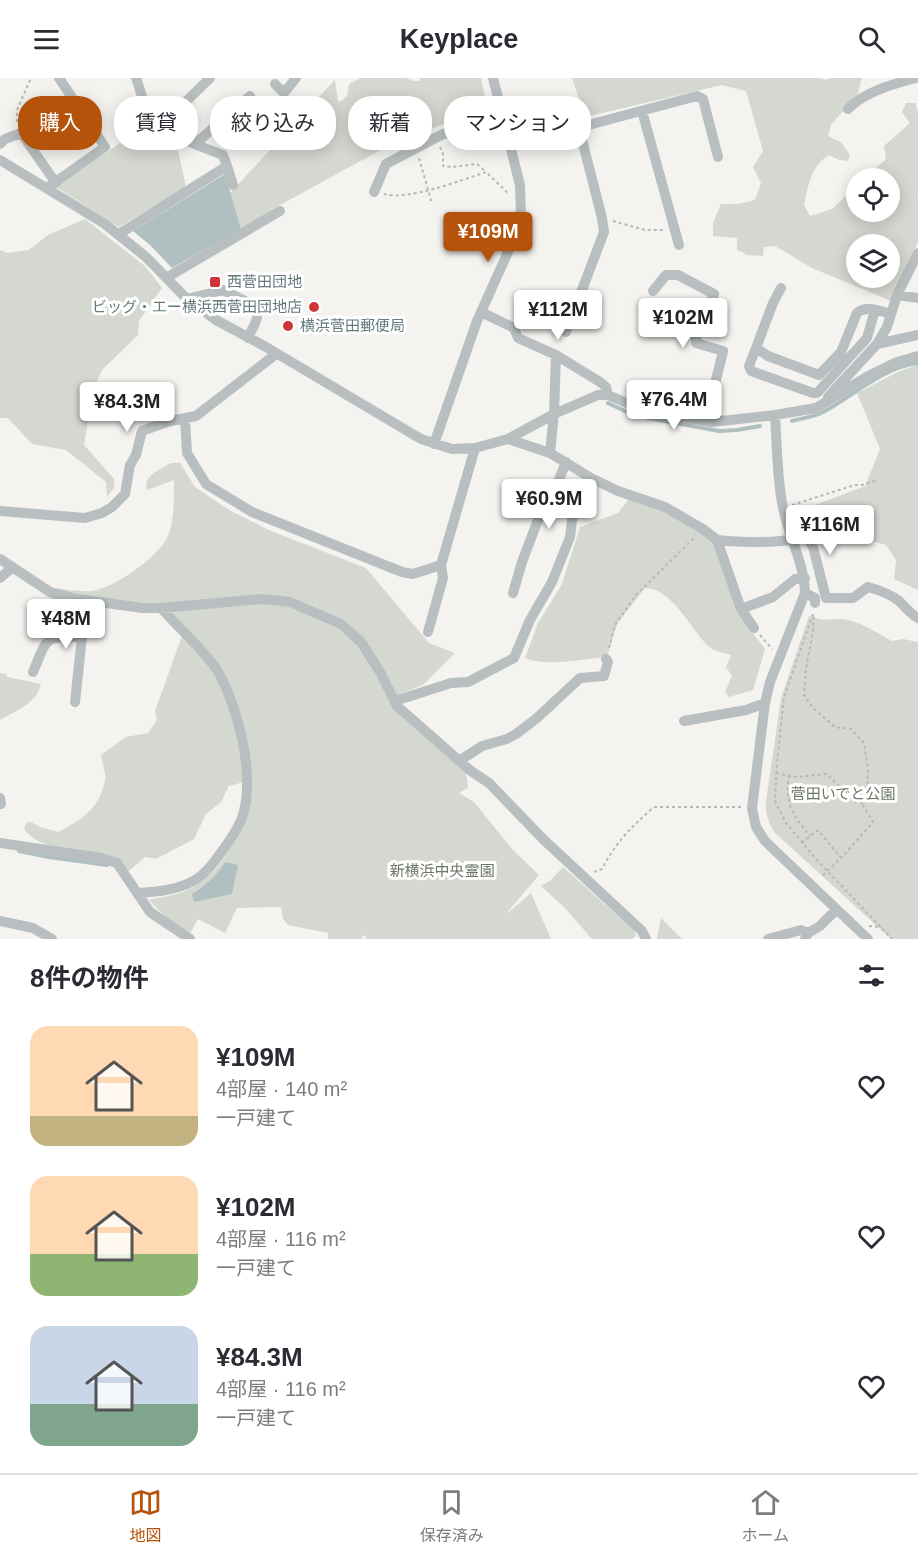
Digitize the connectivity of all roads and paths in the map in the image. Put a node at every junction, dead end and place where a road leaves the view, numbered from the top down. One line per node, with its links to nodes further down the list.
1 (31, 78): 9 (path)
2 (59, 78): 33 (street)
3 (136, 78): 10 (street)
4 (210, 78): 11 (street)
5 (296, 78): 8 (street)
6 (493, 78): 12 (street)
7 (915, 78): 14 (street)
8 (275, 84)
9 (23, 96)
10 (142, 96)
11 (192, 96)
12 (497, 96)
13 (18, 108): 16 (path)
14 (848, 109)
15 (642, 111): 17 (street); 29 (street); 43 (street)
16 (18, 125)
17 (591, 125)
18 (210, 131): 20 (street)
19 (18, 134): 22 (street)
20 (198, 141)
21 (432, 141): 32 (path)
22 (0, 144)
23 (198, 145): 31 (street)
24 (31, 150): 33 (street)
25 (412, 150): 36 (street)
26 (417, 150): 35 (path)
27 (511, 150): 37 (street)
28 (585, 150): 40 (street)
29 (718, 157)
30 (0, 160): 33 (street)
31 (227, 166): 34 (street); 42 (street)
32 (486, 172): 35 (path); 37 (path)
33 (51, 185): 42 (street)
34 (233, 185)
35 (429, 190): 36 (path); 38 (path)
36 (379, 193)
37 (521, 196): 52 (street)
38 (432, 204)
39 (280, 211): 45 (street)
40 (602, 218): 41 (path); 54 (street)
41 (652, 231)
42 (119, 234): 45 (street)
43 (679, 245)
44 (918, 253): 48 (street)
45 (166, 278): 50 (street)
46 (781, 288): 58 (street)
47 (653, 291): 67 (street)
48 (897, 295): 49 (street); 53 (street)
49 (918, 298)
50 (187, 299): 56 (street); 56 (street)
51 (875, 310): 53 (street); 58 (street); 58 (street)
52 (481, 312): 60 (street); 69 (street)
53 (891, 314): 57 (street)
54 (566, 332)
55 (918, 335): 57 (street)
56 (248, 338): 59 (street)
57 (877, 344): 63 (street)
58 (756, 348)
59 (276, 354): 66 (street); 69 (street)
60 (556, 356): 62 (street); 64 (street)
61 (918, 356): 63 (street)
62 (608, 395): 64 (street); 67 (street)
63 (825, 403): 65 (street)
64 (554, 414): 68 (street); 71 (street)
65 (775, 415): 67 (street); 75 (street)
66 (185, 420): 76 (street); 81 (street)
67 (712, 422)
68 (508, 439): 70 (street); 71 (street)
69 (434, 444): 70 (street)
70 (475, 448): 81 (street)
71 (550, 453): 72 (street)
72 (566, 462): 73 (street); 85 (street)
73 (591, 478): 77 (street); 100 (street)
74 (878, 480): 75 (path)
75 (783, 508): 78 (street)
76 (0, 511)
77 (703, 529): 79 (street); 96 (path)
78 (793, 538): 79 (street); 84 (street); 91 (street)
79 (717, 540): 90 (street)
80 (0, 559): 82 (street)
81 (441, 565): 93 (street)
82 (13, 567): 83 (street); 87 (street)
83 (0, 578)
84 (805, 578): 86 (street); 90 (street)
85 (513, 593)
86 (805, 593): 88 (street); 95 (street)
87 (86, 600): 89 (street); 94 (street)
88 (814, 607): 105 (path); 107 (path)
89 (161, 608): 100 (street); 116 (street)
90 (741, 609): 92 (street)
91 (918, 618)
92 (754, 628): 95 (path)
93 (428, 632)
94 (82, 637): 97 (street); 101 (street)
95 (780, 658): 102 (street)
96 (606, 659): 99 (street)
97 (33, 672)
98 (568, 677): 99 (street)
99 (580, 678): 104 (street)
100 (394, 700): 104 (street)
101 (75, 702)
102 (765, 703): 103 (street); 108 (street)
103 (684, 721)
104 (459, 761): 115 (street)
105 (776, 773): 106 (path); 111 (path)
106 (789, 776): 107 (path); 109 (path)
107 (862, 803): 112 (path)
108 (753, 808): 115 (path); 117 (street)
109 (810, 836): 111 (path); 112 (path)
110 (0, 843): 116 (street)
111 (802, 843): 113 (path)
112 (841, 858): 113 (path)
113 (827, 871): 114 (path); 125 (path)
114 (823, 875)
115 (584, 877): 122 (street)
116 (136, 893): 121 (street)
117 (836, 910): 119 (street); 124 (street)
118 (0, 921): 120 (street)
119 (806, 936): 123 (street)
120 (52, 939)
121 (190, 939)
122 (646, 939)
123 (768, 939)
124 (868, 939)
125 (892, 939)

